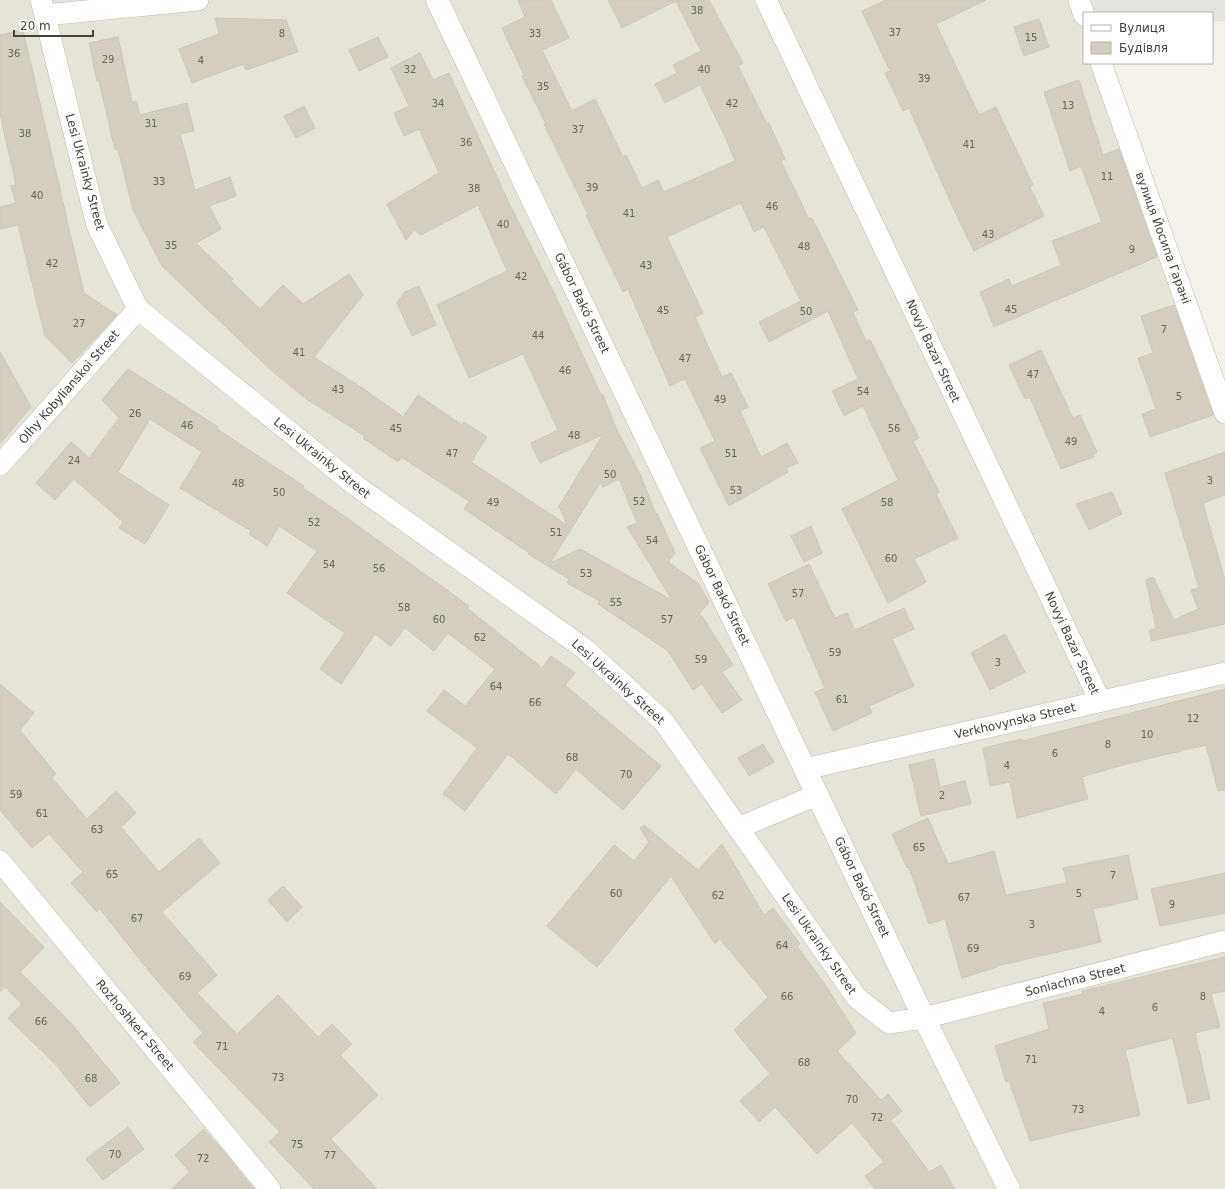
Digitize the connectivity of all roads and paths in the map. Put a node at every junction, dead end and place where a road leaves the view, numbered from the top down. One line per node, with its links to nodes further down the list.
1 (198, 0): 5 (street)
2 (437, 0): 13 (street, Gábor Bakó Street)
3 (766, 0): 12 (street, Novyi Bazar Street)
4 (1079, 0): 6 (street)
5 (43, 8): 8 (street, Lesi Ukrainky Street)
6 (1083, 12)
7 (1101, 64): 9 (street, вулиця Йосипа Гарані)
8 (138, 309): 10 (street, Olhy Kobylianskoi Street); 15 (street, Lesi Ukrainky Street)
9 (1225, 413)
10 (0, 465)
11 (1225, 673): 12 (street, Verkhovynska Street)
12 (1100, 701): 13 (street, Verkhovynska Street)
13 (805, 769): 14 (street, Gábor Bakó Street)
14 (817, 795): 15 (street); 18 (street, Gábor Bakó Street)
15 (738, 828): 18 (street, Lesi Ukrainky Street)
16 (0, 862): 19 (street, Rozhoshkert Street)
17 (1225, 941): 18 (street, Soniachna Street)
18 (924, 1018): 20 (street, Gábor Bakó Street)
19 (270, 1189)
20 (1008, 1189)

